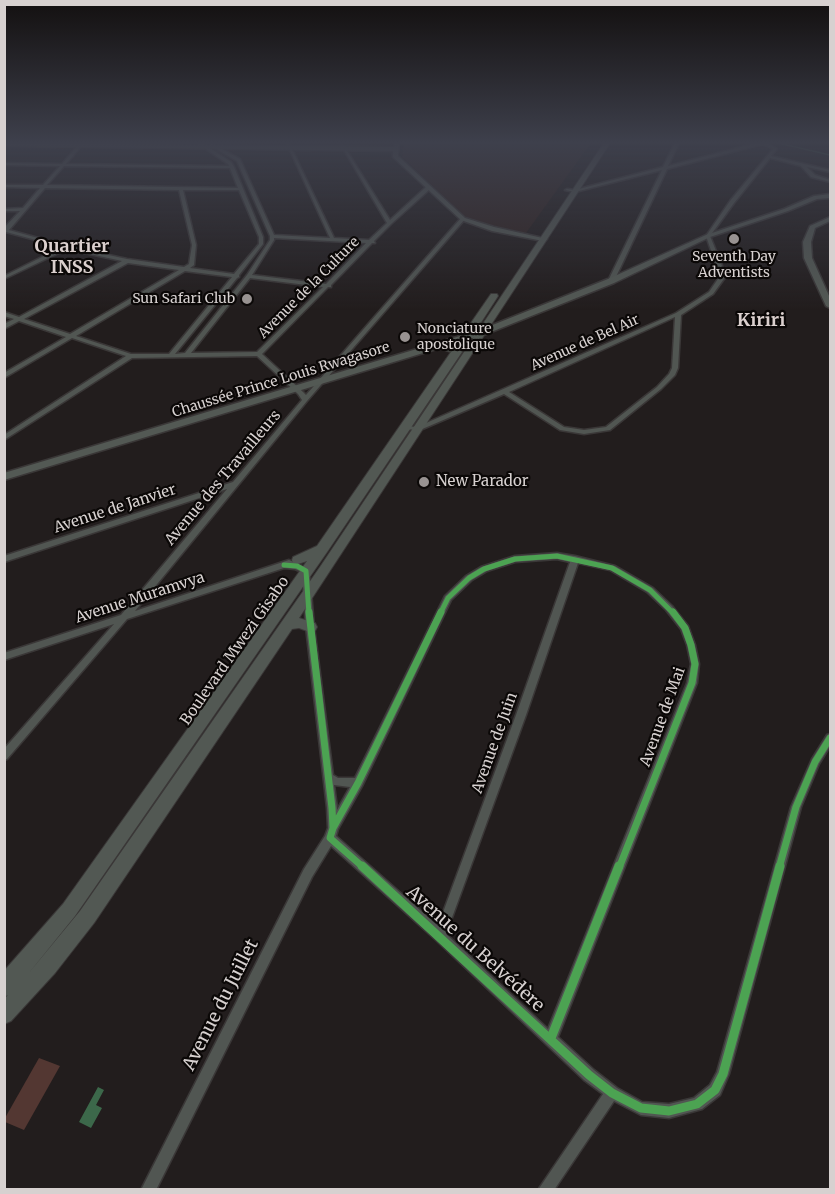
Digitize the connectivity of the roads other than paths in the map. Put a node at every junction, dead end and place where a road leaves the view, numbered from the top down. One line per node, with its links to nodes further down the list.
1 (34, 199): 13 (street)
2 (183, 199): 26 (street)
3 (245, 199): 27 (street)
4 (256, 199): 19 (street)
5 (313, 199): 21 (street)
6 (374, 199): 17 (street)
7 (416, 199): 17 (street, Avenue de la Culture)
8 (440, 199): 15 (street)
9 (565, 199): 22 (main road, Boulevard Mwezi Gisabo)
10 (651, 199): 31 (street)
11 (735, 199): 20 (street)
12 (812, 199): 20 (street, Chaussée Prince Louis Rwagasore)
13 (25, 209): 14 (street); 18 (street)
14 (4, 210)
15 (464, 219): 22 (street); 48 (street, Avenue des Travailleurs)
16 (831, 219): 33 (street)
17 (389, 223): 23 (street, Avenue de la Culture)
18 (5, 231): 24 (street)
19 (272, 236): 21 (street); 28 (street)
20 (708, 236): 31 (street, Chaussée Prince Louis Rwagasore); 35 (street, Avenue de Bel Air)
21 (332, 238): 23 (street)
22 (538, 238): 29 (main road, Boulevard Mwezi Gisabo)
23 (373, 242): 32 (street, Avenue de la Culture)
24 (66, 247): 25 (street); 30 (street)
25 (127, 261): 26 (street); 36 (street)
26 (186, 270): 27 (street); 39 (street)
27 (237, 276): 44 (street)
28 (249, 276): 32 (street); 45 (street)
29 (512, 277): 37 (main road, Boulevard Mwezi Gisabo); 40 (main road, Boulevard Mwezi Gisabo)
30 (4, 278)
31 (611, 281): 37 (street, Chaussée Prince Louis Rwagasore)
32 (329, 285): 43 (street, Avenue de la Culture)
33 (831, 306)
34 (4, 314): 36 (street)
35 (678, 314): 50 (street, Avenue de Bel Air); 50 (street)
36 (19, 319): 38 (street); 39 (street)
37 (490, 326): 40 (street, Chaussée Prince Louis Rwagasore); 52 (main road, Boulevard Mwezi Gisabo)
38 (4, 327)
39 (71, 337): 46 (street); 47 (street)
40 (468, 337): 41 (street, Chaussée Prince Louis Rwagasore); 42 (main road, Boulevard Mwezi Gisabo)
41 (439, 346): 42 (main road); 48 (street, Chaussée Prince Louis Rwagasore)
42 (457, 352): 52 (main road, Boulevard Mwezi Gisabo)
43 (259, 354): 45 (street); 49 (street)
44 (171, 355): 45 (street); 46 (street)
45 (187, 355)
46 (131, 356): 53 (street)
47 (4, 376)
48 (324, 381): 49 (street, Chaussée Prince Louis Rwagasore); 51 (street, Avenue des Travailleurs)
49 (297, 390): 51 (street); 54 (street, Chaussée Prince Louis Rwagasore)
50 (504, 392): 52 (street, Avenue de Bel Air)
51 (305, 400): 55 (street, Avenue des Travailleurs)
52 (412, 429): 59 (main road, Boulevard Mwezi Gisabo); 60 (main road, Boulevard Mwezi Gisabo)
53 (4, 438)
54 (4, 477)
55 (234, 484): 56 (street, Avenue de Janvier); 62 (street, Avenue des Travailleurs)
56 (4, 559)
57 (575, 559): 71 (street, Avenue de Mai); 73 (street, Avenue de Juin); 76 (street, Avenue de Mai)
58 (284, 565): 59 (street, Avenue Muramvya); 59 (street); 62 (street, Avenue Muramvya)
59 (305, 565): 60 (street); 61 (street); 68 (main road, Boulevard Mwezi Gisabo)
60 (324, 572): 61 (main road, Boulevard Mwezi Gisabo)
61 (309, 594): 63 (main road, Boulevard Mwezi Gisabo); 64 (street)
62 (123, 619): 65 (street, Avenue Muramvya); 67 (street, Avenue des Travailleurs)
63 (286, 625): 64 (main road); 69 (main road, Boulevard Mwezi Gisabo)
64 (310, 627): 70 (street)
65 (4, 657)
66 (831, 738): 77 (street, Avenue du Belvédère)
67 (4, 756)
68 (167, 770): 69 (main road); 74 (main road, Boulevard Mwezi Gisabo)
69 (184, 776): 75 (main road, Boulevard Mwezi Gisabo)
70 (329, 778): 71 (street); 72 (street)
71 (358, 783): 72 (street, Avenue de Mai)
72 (332, 833): 73 (street, Avenue du Belvédère); 78 (street, Avenue du Juillet)
73 (440, 936): 76 (street, Avenue du Belvédère)
74 (4, 987)
75 (4, 1014)
76 (551, 1038): 77 (street, Avenue du Belvédère)
77 (612, 1093): 79 (street)
78 (148, 1190)
79 (544, 1190)

